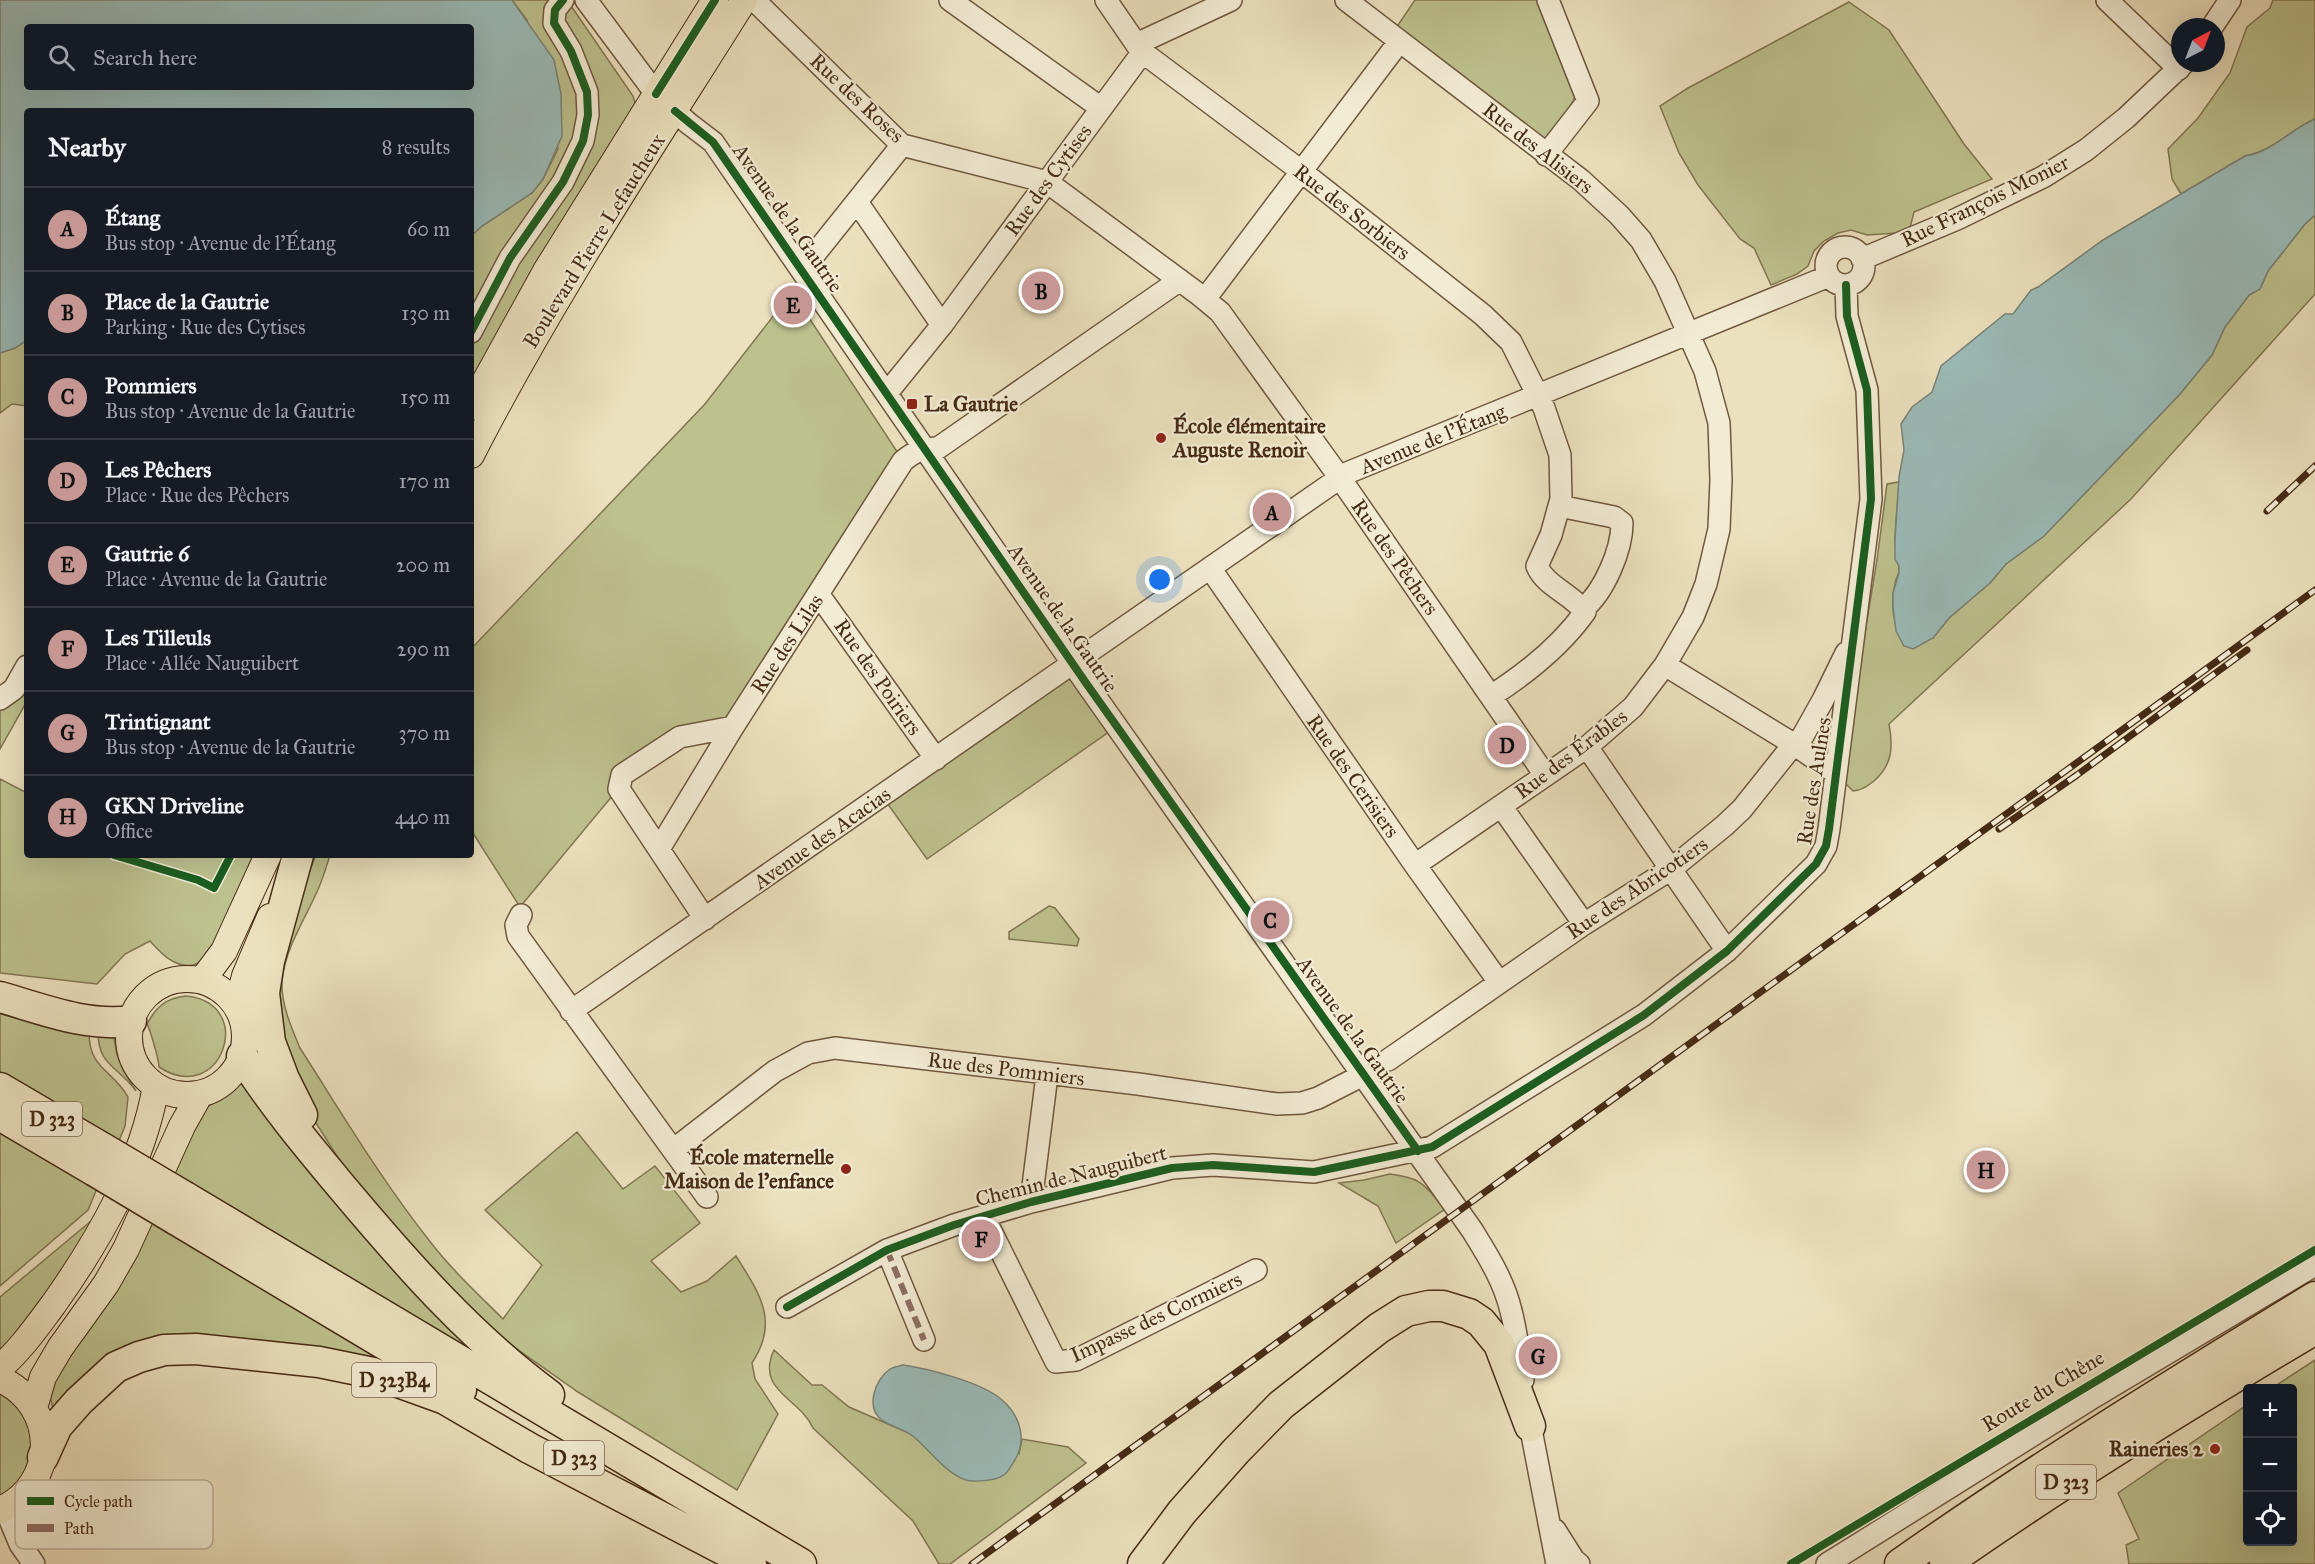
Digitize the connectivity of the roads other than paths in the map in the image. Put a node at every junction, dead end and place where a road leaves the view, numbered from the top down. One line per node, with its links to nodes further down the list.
1 (563, 0): 32 (street)
2 (586, 0): 18 (street, Avenue de la Gautrie)
3 (715, 0): 18 (main road, Boulevard Pierre Lefaucheux)
4 (744, 0): 20 (main road, Boulevard Pierre Lefaucheux)
5 (754, 0): 21 (street, Rue des Roses)
6 (950, 0): 19 (street)
7 (1106, 0): 15 (street, Rue des Sorbiers)
8 (1231, 0): 15 (street, Rue des Cytises)
9 (1346, 0): 14 (street, Rue des Alisiers)
10 (1548, 0): 22 (street)
11 (2107, 0): 16 (street)
12 (2230, 0): 13 (street)
13 (2218, 18)
14 (1399, 42): 22 (street, Rue des Alisiers); 23 (street)
15 (1140, 51): 19 (street, Rue des Cytises); 23 (street, Rue des Sorbiers)
16 (2171, 57)
17 (2174, 72): 26 (street, Rue François Monier)
18 (656, 93): 20 (street, Avenue de la Gautrie); 36 (main road, Boulevard Pierre Lefaucheux)
19 (1101, 108): 24 (street, Rue des Cytises)
20 (675, 111): 27 (street, Avenue de la Gautrie); 38 (main road, Boulevard Pierre Lefaucheux)
21 (902, 145): 24 (street, Rue des Roses); 25 (street)
22 (1546, 155): 33 (street, Rue des Alisiers)
23 (1301, 171): 30 (street); 35 (street, Rue des Sorbiers)
24 (1047, 182): 28 (street, Rue des Pêchers); 31 (street, Rue des Cytises)
25 (856, 202): 27 (street); 31 (street)
26 (1862, 259): 29 (street, Avenue de l'Étang); 29 (street)
27 (802, 270): 34 (street, Avenue de la Gautrie)
28 (1180, 280): 30 (street, Rue des Pêchers); 37 (street, Rue des Lilas)
29 (1838, 281): 33 (street, Avenue de l'Étang); 44 (street, Rue des Aulnes)
30 (1205, 299): 39 (street, Rue des Pêchers)
31 (942, 325): 34 (street, Rue des Cytises)
32 (474, 326)
33 (1689, 333): 35 (street, Avenue de l'Étang); 46 (street, Rue des Érables)
34 (887, 393): 37 (street, Avenue de la Gautrie)
35 (1539, 397): 39 (street, Avenue de l'Étang); 40 (street, Rue des Sorbiers)
36 (474, 402)
37 (924, 448): 42 (street, Rue des Lilas); 45 (street, Avenue de la Gautrie)
38 (474, 449)
39 (1340, 478): 41 (street, Avenue de l'Étang); 48 (street, Rue des Pêchers)
40 (1558, 506): 43 (street, Rue des Sorbiers); 43 (street)
41 (1210, 568): 45 (street, Avenue de l'Étang); 61 (street, Rue des Cerisiers)
42 (819, 595): 50 (street, Rue des Lilas); 53 (street, Rue des Poiriers)
43 (1583, 609): 48 (street)
44 (1854, 636): 51 (street, Rue des Abricotiers); 54 (street, Rue des Aulnes)
45 (1073, 665): 53 (street, Avenue des Acacias); 76 (street, Avenue de la Gautrie)
46 (1665, 665): 51 (street); 52 (street, Rue des Érables)
47 (24, 671): 49 (street)
48 (1491, 696): 55 (street, Rue des Pêchers)
49 (0, 699)
50 (733, 727): 57 (street, Rue des Lilas); 57 (street)
51 (1795, 745): 54 (street); 62 (street, Rue des Abricotiers)
52 (1587, 747): 55 (street, Rue des Érables); 62 (street)
53 (936, 759): 64 (street, Avenue des Acacias)
54 (1836, 773): 66 (street, Rue des Aulnes)
55 (1545, 775): 56 (street, Rue des Érables)
56 (1501, 806): 61 (street, Rue des Érables); 65 (street)
57 (658, 849): 64 (street)
58 (267, 858): 67 (main road)
59 (296, 858): 70 (main road)
60 (296, 858): 88 (highway)
61 (1415, 865): 68 (street, Rue des Cerisiers)
62 (1671, 869): 65 (street, Rue des Abricotiers); 66 (street)
63 (521, 915): 71 (street)
64 (705, 919): 71 (street, Avenue des Acacias)
65 (1584, 924): 68 (street, Rue des Abricotiers)
66 (1727, 951): 82 (street, Rue des Aulnes)
67 (203, 979): 70 (main road); 72 (main road)
68 (1499, 982): 74 (street, Rue des Abricotiers)
69 (0, 997): 72 (highway)
70 (237, 1007): 73 (main road)
71 (571, 1011): 81 (street)
72 (131, 1021): 77 (main road)
73 (242, 1056): 79 (main road); 88 (highway)
74 (1388, 1060)
75 (1047, 1075): 76 (street, Rue des Pommiers); 81 (street, Rue des Pommiers); 85 (street)
76 (1363, 1075): 82 (street, Avenue de la Gautrie)
77 (156, 1086): 79 (main road); 96 (main road)
78 (0, 1088): 83 (highway, D 323)
79 (200, 1094): 98 (main road)
80 (0, 1115): 83 (highway, D 323)
81 (673, 1150): 84 (street)
82 (1418, 1151): 85 (street, Chemin de Nauguibert); 99 (street, Avenue de la Gautrie)
83 (100, 1160): 86 (highway, D 323, bridge)
84 (707, 1197)
85 (1031, 1202): 87 (street, Chemin de Nauguibert)
86 (180, 1208): 102 (highway, D 323); 108 (highway, D 323)
87 (984, 1217): 89 (street, Chemin de Nauguibert); 91 (street, Impasse des Cormiers)
88 (374, 1226): 102 (highway)
89 (887, 1250): 93 (street, Chemin de Nauguibert); 95 (street)
90 (2315, 1265): 113 (street, Route du Chêne)
91 (1256, 1270)
92 (2315, 1297): 114 (highway, D 323)
93 (787, 1307)
94 (2315, 1329): 115 (highway, D 323)
95 (924, 1340)
96 (0, 1368)
97 (0, 1379): 98 (main road)
98 (34, 1408): 100 (main road)
99 (1530, 1426): 104 (street, Avenue de la Gautrie); 110 (highway)
100 (43, 1457): 101 (main road); 108 (highway, D 323B4)
101 (34, 1480)
102 (682, 1493): 109 (highway, D 323)
103 (3, 1509): 105 (street)
104 (1549, 1520): 111 (street, Avenue de la Gautrie); 112 (street)
105 (15, 1534)
106 (24, 1549): 107 (street)
107 (34, 1564)
108 (751, 1564)
109 (801, 1564)
110 (1143, 1564)
111 (1557, 1564)
112 (1579, 1564)
113 (1827, 1564)
114 (1900, 1564)
115 (1945, 1564)

